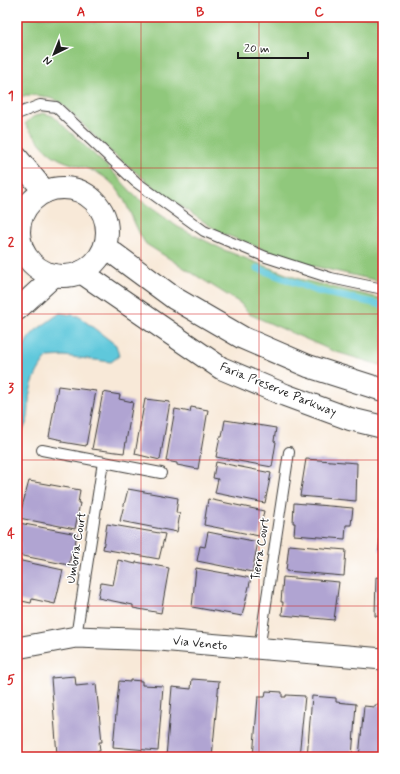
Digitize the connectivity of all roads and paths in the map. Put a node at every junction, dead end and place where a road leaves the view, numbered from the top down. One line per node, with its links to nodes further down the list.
1 (17, 114): 9 (lane)
2 (17, 158): 3 (street)
3 (45, 192): 4 (street); 6 (street)
4 (19, 215): 5 (street)
5 (19, 245): 8 (street)
6 (105, 247): 7 (street); 11 (street)
7 (81, 272): 8 (street); 12 (street, Faria Preserve Parkway)
8 (55, 275): 10 (street)
9 (383, 289)
10 (17, 310)
11 (383, 390)
12 (383, 427)
13 (42, 450): 15 (lane)
14 (289, 452): 19 (lane, Tierra Court)
15 (103, 462): 16 (lane); 17 (lane, Umbria Court)
16 (160, 473)
17 (76, 637): 18 (street, Via Veneto); 19 (street, Via Veneto)
18 (17, 648)
19 (259, 650): 20 (street, Via Veneto)
20 (383, 659)

